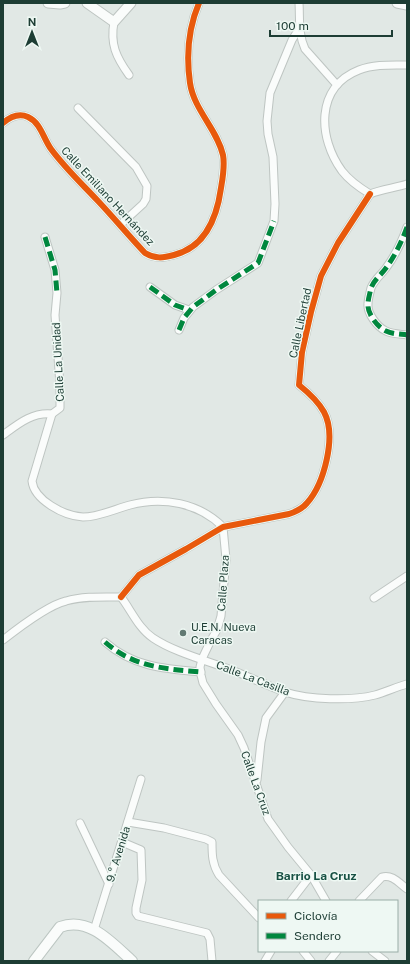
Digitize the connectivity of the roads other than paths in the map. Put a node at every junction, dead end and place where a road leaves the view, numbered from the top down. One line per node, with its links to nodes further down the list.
1 (48, 3): 2 (street)
2 (65, 3)
3 (87, 3): 9 (street)
4 (131, 3): 9 (street)
5 (199, 3): 18 (street, Calle Emiliano Hernández)
6 (299, 3): 10 (street)
7 (397, 3): 8 (street)
8 (407, 5)
9 (114, 22): 12 (street)
10 (300, 27): 13 (street); 22 (street)
11 (407, 65): 13 (street)
12 (129, 75)
13 (337, 85): 17 (street)
14 (78, 108): 18 (street)
15 (3, 123): 18 (street, Calle Emiliano Hernández)
16 (407, 184): 17 (street)
17 (370, 194): 27 (street, Calle Libertad)
18 (120, 225)
19 (407, 227): 24 (street)
20 (45, 237): 25 (street, Calle La Unidad)
21 (150, 287): 22 (street)
22 (189, 310): 23 (street)
23 (179, 330)
24 (407, 335)
25 (52, 414): 26 (street); 27 (street, Calle La Unidad)
26 (3, 435)
27 (224, 527): 29 (street, Calle Libertad); 33 (street, Calle Plaza)
28 (407, 576): 30 (street)
29 (121, 597): 31 (street); 33 (street, Calle La Casilla)
30 (374, 598)
31 (3, 640)
32 (105, 642): 34 (street)
33 (202, 659): 34 (street, Calle La Cruz); 36 (street, Calle La Casilla)
34 (201, 672): 38 (street, Calle La Cruz)
35 (407, 684): 36 (street, Calle La Casilla)
36 (285, 692): 38 (street)
37 (141, 779): 39 (street, 9.° Avenida)
38 (256, 784): 42 (street, Calle La Cruz)
39 (128, 822): 41 (street, 9.° Avenida); 48 (street)
40 (80, 823): 43 (street)
41 (122, 842): 43 (street, 9.° Avenida); 56 (street)
42 (311, 875): 45 (street); 46 (street, Calle La Cruz)
43 (109, 884): 49 (street, 9.° Avenida)
44 (407, 889): 47 (street)
45 (292, 900)
46 (325, 900)
47 (360, 900)
48 (258, 917)
49 (94, 930): 54 (main road); 55 (main road)
50 (270, 952): 57 (street)
51 (304, 952): 58 (street)
52 (335, 952): 59 (street)
53 (373, 952): 60 (street)
54 (34, 961)
55 (132, 961)
56 (212, 961)
57 (265, 961)
58 (311, 961)
59 (328, 961)
60 (385, 961)

